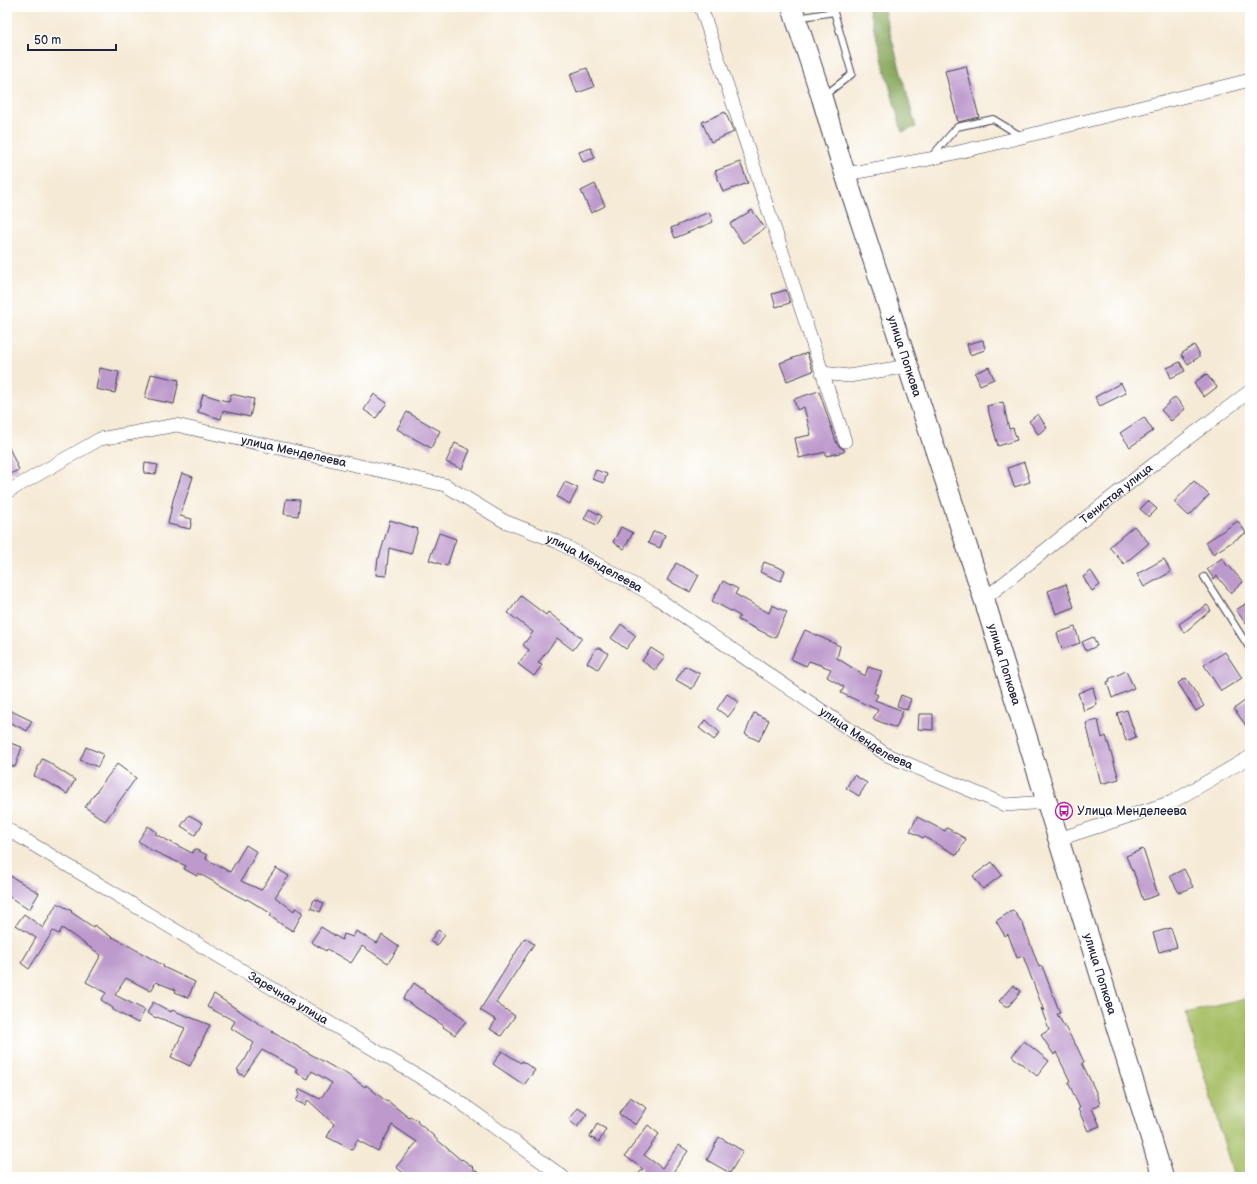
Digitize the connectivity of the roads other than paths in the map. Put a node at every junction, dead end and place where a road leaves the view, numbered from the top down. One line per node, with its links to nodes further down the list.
1 (701, 7): 9 (street)
2 (793, 12): 4 (main road, улица Попкова); 4 (lane)
3 (1250, 80): 5 (street)
4 (822, 98): 7 (main road, улица Попкова)
5 (1022, 137): 6 (street); 6 (lane)
6 (928, 159): 7 (street)
7 (846, 174): 8 (main road, улица Попкова)
8 (908, 366): 9 (street); 14 (main road, улица Попкова)
9 (822, 373): 11 (street)
10 (1250, 391): 14 (street, Тенистая улица)
11 (845, 441)
12 (7, 492): 17 (street, улица Менделеева)
13 (1204, 577): 15 (lane)
14 (984, 599): 17 (main road, улица Попкова)
15 (1250, 649)
16 (1250, 756): 19 (street)
17 (1048, 802): 19 (main road, улица Попкова)
18 (7, 829): 20 (street, Заречная улица)
19 (1059, 839): 21 (main road, улица Попкова)
20 (563, 1177)
21 (1163, 1177)

